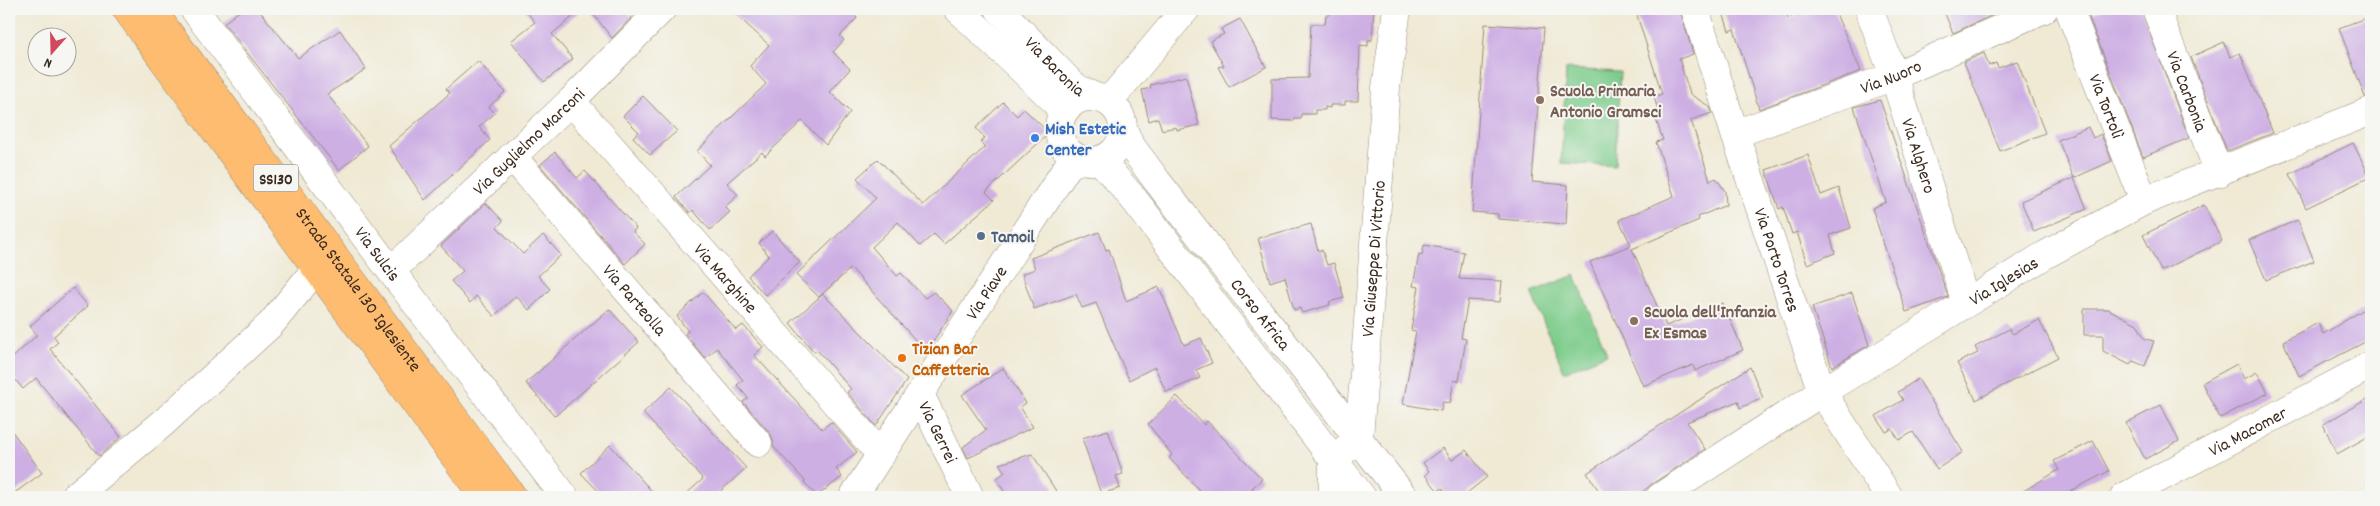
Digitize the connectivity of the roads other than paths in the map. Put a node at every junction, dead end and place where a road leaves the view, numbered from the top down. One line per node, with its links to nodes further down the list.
1 (126, 9): 25 (main road, Strada Statale 130 Iglesiente / SS130)
2 (150, 9): 37 (main road, Strada Statale 130 Iglesiente / SS130)
3 (194, 9): 26 (street, Via Sulcis)
4 (958, 9): 19 (street)
5 (999, 9): 17 (street, Via Baronia)
6 (1186, 9): 17 (street)
7 (1396, 9): 31 (street, Via Giuseppe Di Vittorio)
8 (1695, 9): 20 (street, Via Porto Torres)
9 (1869, 9): 15 (street, Via Alghero)
10 (2044, 9): 14 (street, Via Nuoro)
11 (2069, 9): 24 (street, Via Tortolì)
12 (2156, 9): 23 (street, Via Carbonia)
13 (658, 10): 16 (street, Via Guglielmo Marconi)
14 (2012, 16): 15 (street, Via Nuoro)
15 (1894, 76): 20 (street, Via Nuoro); 27 (street, Via Alghero)
16 (571, 101): 21 (street, Via Guglielmo Marconi); 33 (street, Via Marghine)
17 (1110, 106): 19 (street); 22 (street); 31 (street, Corso Africa)
18 (2371, 112): 23 (street, Via Iglesias)
19 (1062, 115): 22 (street)
20 (1735, 134): 29 (street, Via Porto Torres)
21 (512, 156): 26 (street, Via Guglielmo Marconi); 32 (street, Via Parteolla)
22 (1080, 159): 30 (street, Via Piave); 34 (street, Corso Africa)
23 (2219, 173): 24 (street, Via Iglesias)
24 (2144, 201): 27 (street, Via Iglesias)
25 (316, 268): 35 (street); 36 (main road, Strada Statale 130 Iglesiente / SS130)
26 (391, 271): 38 (street, Via Sulcis)
27 (1966, 303): 29 (street, Via Iglesias)
28 (2371, 365): 46 (street, Via Macomer)
29 (1822, 392): 44 (street, Via Iglesias); 45 (street, Via Porto Torres)
30 (920, 394): 33 (street, Via Piave); 40 (street, Via Gerrei)
31 (1359, 438): 34 (street); 43 (street, Corso Africa)
32 (758, 443)
33 (881, 455): 39 (street, Via Piave)
34 (1333, 460): 41 (street); 42 (street, Corso Africa)
35 (74, 497)
36 (484, 497)
37 (513, 497)
38 (565, 497)
39 (853, 497)
40 (970, 497)
41 (1333, 497)
42 (1362, 497)
43 (1404, 497)
44 (1660, 497)
45 (1889, 497)
46 (2124, 497)

